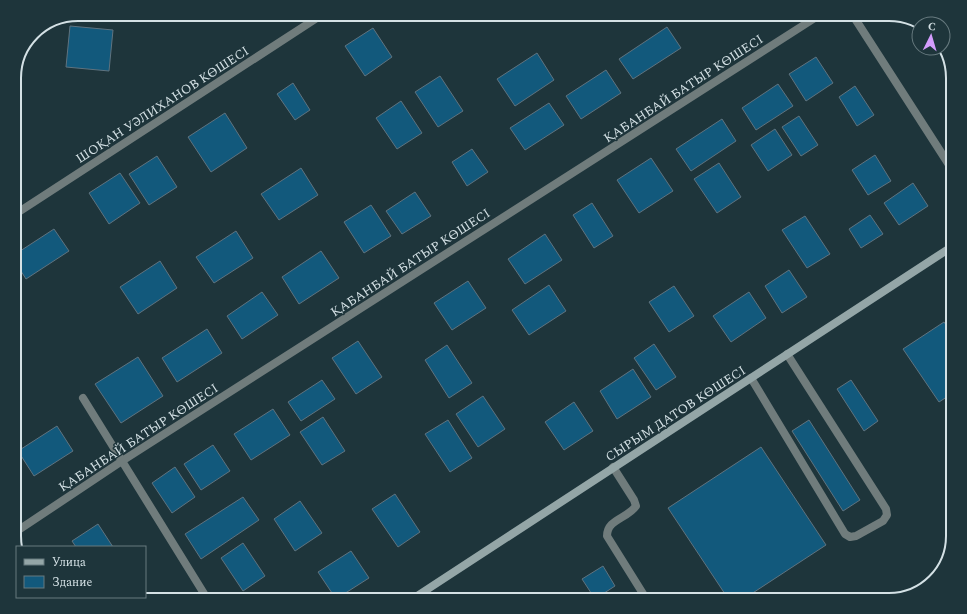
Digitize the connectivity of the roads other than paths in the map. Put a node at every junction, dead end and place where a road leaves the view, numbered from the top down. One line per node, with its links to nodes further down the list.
1 (312, 21): 5 (street, ШОҚАН УӘЛИХАНОВ КӨШЕСІ)
2 (810, 21): 10 (street, ҚАБАНБАЙ БАТЫР КӨШЕСІ)
3 (857, 21): 4 (street)
4 (946, 160)
5 (21, 210)
6 (946, 251): 7 (main road, СЫРЫМ ДАТОВ КӨШЕСІ)
7 (787, 354): 8 (main road, СЫРЫМ ДАТОВ КӨШЕСІ); 8 (street)
8 (750, 378): 11 (main road, СЫРЫМ ДАТОВ КӨШЕСІ)
9 (83, 398): 10 (street)
10 (122, 461): 12 (street, ҚАБАНБАЙ БАТЫР КӨШЕСІ); 13 (street)
11 (613, 467): 14 (main road, СЫРЫМ ДАТОВ КӨШЕСІ); 15 (street)
12 (21, 528)
13 (204, 593)
14 (421, 593)
15 (643, 593)

